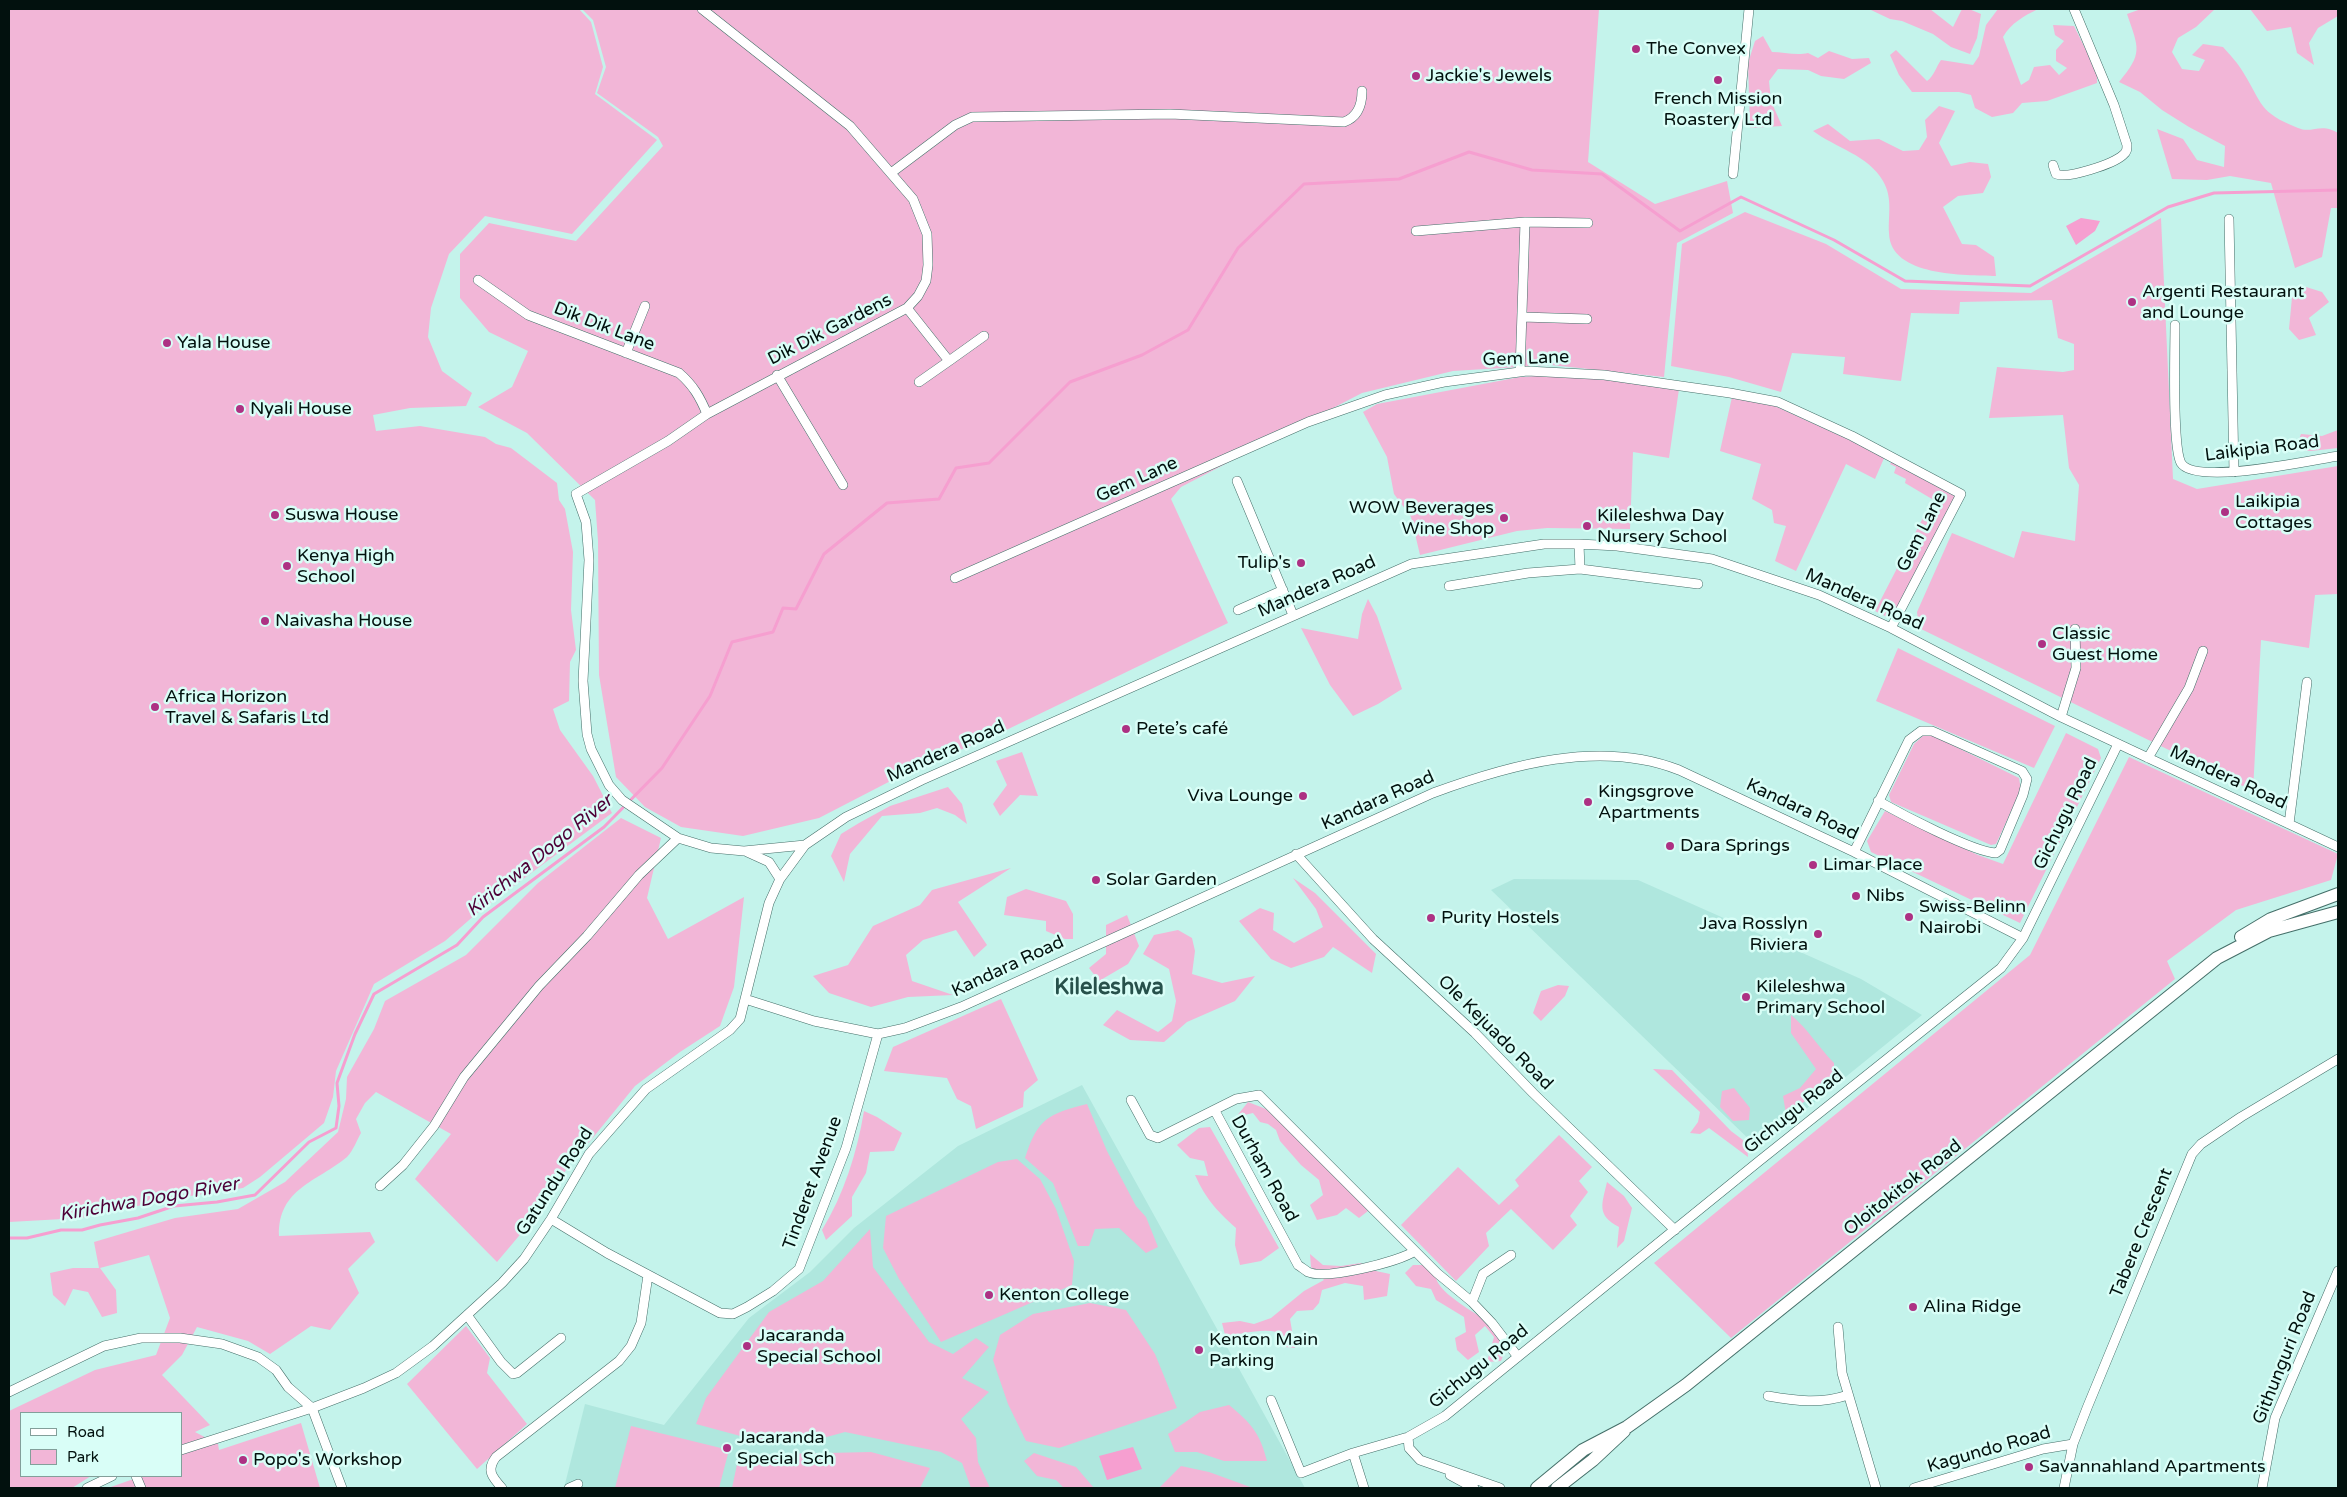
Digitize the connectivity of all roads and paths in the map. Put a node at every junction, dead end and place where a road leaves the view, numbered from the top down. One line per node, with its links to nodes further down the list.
1 (702, 9): 6 (street, Dik Dik Gardens)
2 (1749, 9): 7 (street)
3 (2074, 9): 5 (street)
4 (1362, 92): 6 (street)
5 (2053, 165)
6 (891, 173): 14 (street, Dik Dik Gardens)
7 (1733, 174)
8 (2229, 219): 26 (street)
9 (1525, 222): 10 (street); 11 (street); 15 (street)
10 (1588, 223)
11 (1416, 232)
12 (478, 280): 19 (street, Dik Dik Lane)
13 (645, 306): 19 (street)
14 (907, 308): 20 (street); 22 (street, Dik Dik Gardens)
15 (1522, 317): 16 (street); 21 (street)
16 (1587, 319)
17 (2175, 325): 26 (street, Laikipia Road)
18 (984, 336): 20 (street)
19 (626, 353): 24 (street, Dik Dik Lane)
20 (949, 361): 23 (street)
21 (1520, 372): 32 (street, Gem Lane); 38 (street, Gem Lane)
22 (777, 375): 24 (street, Dik Dik Gardens); 28 (street)
23 (919, 382)
24 (707, 414): 29 (street, Dik Dik Gardens)
25 (2338, 456): 26 (street, Laikipia Road)
26 (2234, 472)
27 (1238, 481): 35 (street)
28 (843, 485)
29 (576, 494): 47 (street, Mandera Road)
30 (1579, 544): 31 (street); 37 (street, Mandera Road); 38 (street, Mandera Road)
31 (1580, 569): 33 (street); 34 (street)
32 (955, 578)
33 (1698, 584)
34 (1448, 586)
35 (1283, 590): 36 (street); 37 (street)
36 (1238, 610)
37 (1293, 615): 48 (street, Mandera Road)
38 (1891, 628): 42 (street, Mandera Road)
39 (2075, 629): 42 (street)
40 (2203, 651): 44 (street)
41 (2307, 682): 46 (street)
42 (2061, 717): 43 (street, Mandera Road)
43 (2118, 744): 44 (street, Mandera Road); 56 (street, Gichugu Road)
44 (2148, 758): 46 (street, Mandera Road)
45 (1878, 801): 45 (street); 51 (street)
46 (2289, 824): 49 (street, Mandera Road)
47 (678, 838): 50 (street, Mandera Road); 63 (street)
48 (805, 845): 50 (street, Mandera Road); 53 (street, Gatundu Road)
49 (2338, 847)
50 (744, 851): 53 (street)
51 (1854, 852): 52 (street, Kandara Road); 56 (street, Kandara Road)
52 (1296, 854): 59 (street, Kandara Road); 65 (street, Ole Kejuado Road)
53 (780, 879): 58 (street, Gatundu Road)
54 (2338, 894): 57 (main road)
55 (2338, 912): 57 (main road)
56 (2023, 938): 65 (street, Gichugu Road)
57 (2217, 958): 80 (main road, Oloitokitok Road)
58 (745, 999): 59 (street, Kandara Road); 64 (street, Gatundu Road)
59 (878, 1034): 69 (street, Tinderet Avenue)
60 (2338, 1059): 82 (street, Tabere Crescent)
61 (1131, 1100): 62 (street)
62 (1215, 1111): 66 (street, Durham Road); 66 (street, Durham Road)
63 (380, 1186)
64 (551, 1219): 69 (street, Tinderet Avenue); 71 (street, Gatundu Road)
65 (1676, 1230): 74 (street, Gichugu Road)
66 (1415, 1251): 70 (street, Durham Road)
67 (1511, 1255): 70 (street)
68 (2338, 1272): 100 (street, Githunguri Road)
69 (648, 1275): 91 (street)
70 (1472, 1302): 74 (street, Durham Road)
71 (467, 1315): 73 (street); 79 (street, Gatundu Road)
72 (1838, 1327): 76 (street)
73 (561, 1338)
74 (1518, 1357): 81 (street, Gichugu Road)
75 (9, 1392): 79 (street)
76 (1848, 1395): 77 (street); 97 (street)
77 (1768, 1396)
78 (1270, 1400): 84 (street, Gichugu Road)
79 (312, 1408): 83 (street, Gatundu Road); 90 (street)
80 (1627, 1427): 88 (main road, Oloitokitok Road); 96 (main road, Oloitokitok Road)
81 (1408, 1437): 84 (street, Gichugu Road); 85 (street)
82 (2074, 1444): 98 (street, Kagundo Road); 99 (street, Tabere Crescent)
83 (182, 1450)
84 (1353, 1453): 93 (street)
85 (1441, 1469): 94 (street); 95 (street)
86 (110, 1477): 89 (street)
87 (578, 1484): 92 (street)
88 (1561, 1487)
89 (87, 1488)
90 (342, 1488)
91 (502, 1488)
92 (569, 1488)
93 (1364, 1488)
94 (1474, 1488)
95 (1500, 1488)
96 (1537, 1488)
97 (1876, 1488)
98 (1914, 1488)
99 (2064, 1488)
100 (2262, 1488)

